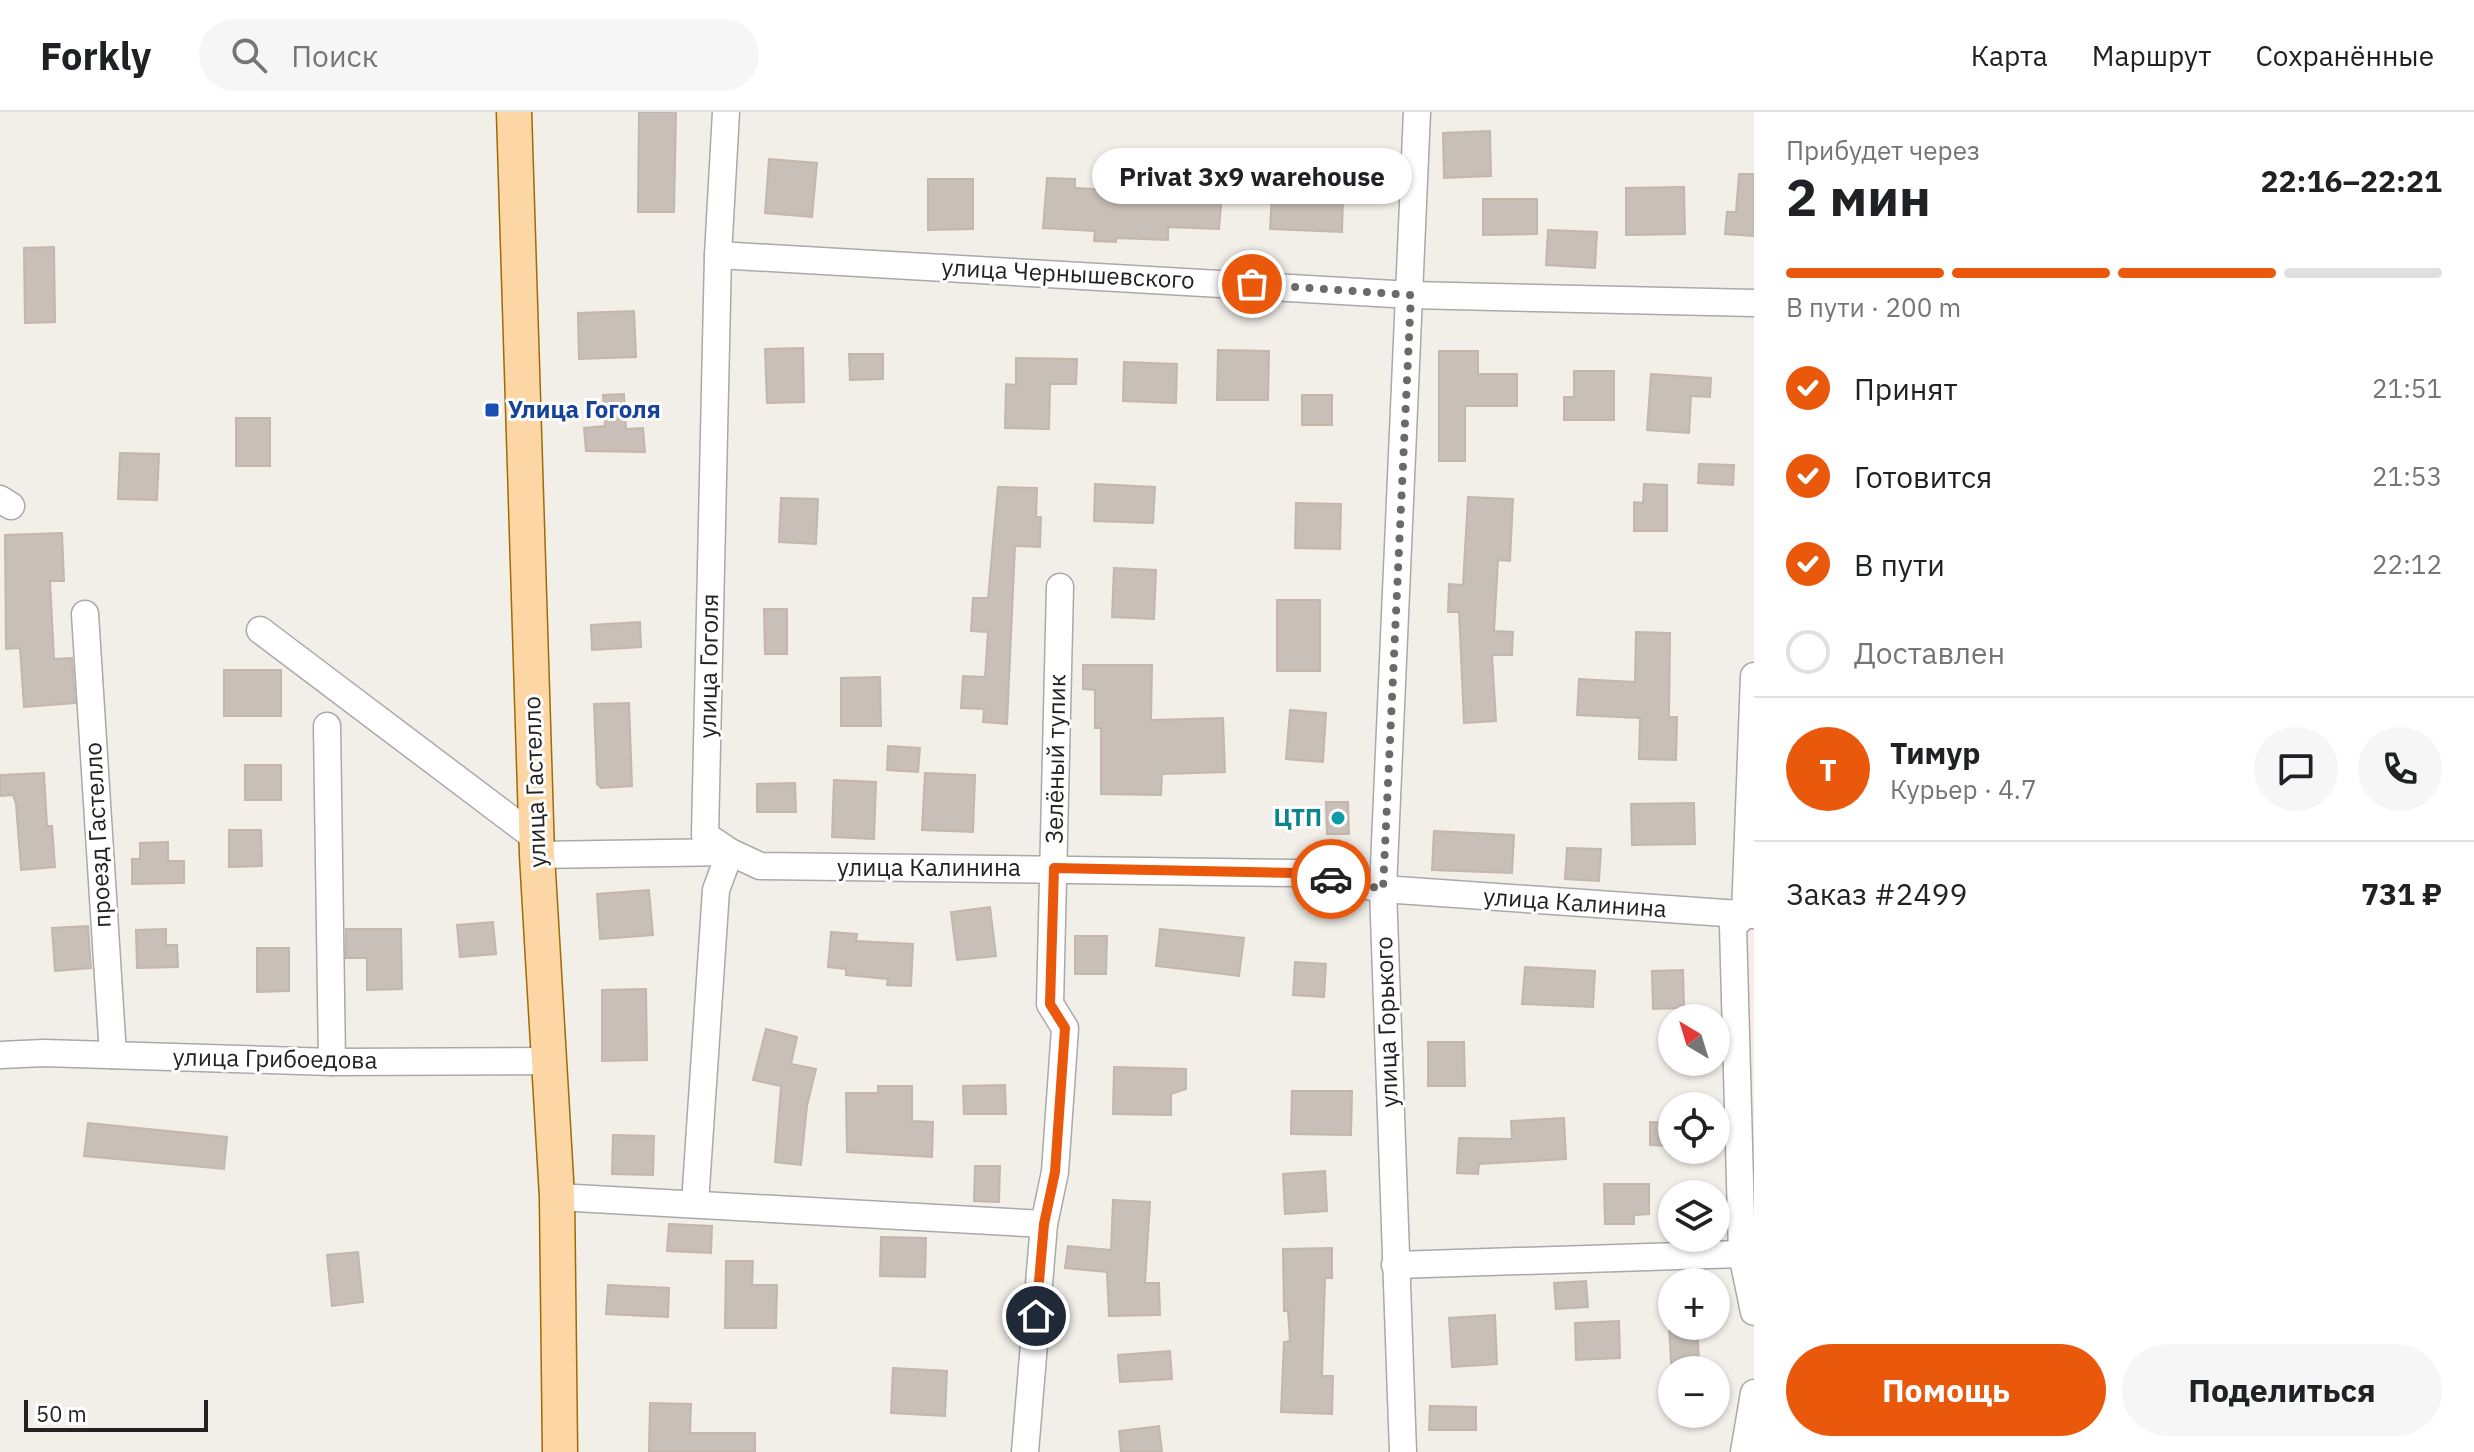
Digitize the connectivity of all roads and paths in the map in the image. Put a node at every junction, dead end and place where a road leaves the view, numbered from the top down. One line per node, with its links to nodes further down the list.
1 (514, 112): 12 (main road, улица Гастелло)
2 (726, 112): 4 (street, улица Гоголя)
3 (1417, 112): 5 (street, улица Горького)
4 (718, 255): 5 (street, улица Чернышевского); 13 (street, улица Гоголя)
5 (1411, 295): 6 (street, улица Чернышевского); 15 (street, улица Горького)
6 (1754, 303)
7 (1060, 587): 14 (street, Зелёный тупик)
8 (85, 614): 18 (street, проезд Гастелло)
9 (260, 630): 12 (street)
10 (1754, 676): 16 (street)
11 (327, 726): 20 (street)
12 (537, 847): 13 (street, улица Калинина); 19 (main road, улица Гастелло)
13 (730, 852): 14 (street, улица Калинина); 22 (street)
14 (1054, 868): 15 (street, улица Калинина); 23 (street, Зелёный тупик)
15 (1383, 889): 16 (street, улица Калинина); 25 (street, улица Горького)
16 (1750, 915): 24 (street)
17 (0, 1055): 18 (street, улица Грибоедова)
18 (113, 1055): 20 (street, улица Грибоедова)
19 (551, 1061): 20 (street, улица Грибоедова); 21 (main road, улица Гастелло)
20 (332, 1062)
21 (557, 1197): 22 (street); 28 (main road, улица Гастелло)
22 (695, 1203): 23 (street)
23 (1044, 1224): 29 (street, Зелёный тупик)
24 (1742, 1254): 25 (street); 26 (street)
25 (1395, 1265): 30 (street, улица Горького)
26 (1754, 1312)
27 (1754, 1393): 31 (street)
28 (559, 1451)
29 (1025, 1452)
30 (1403, 1452)
31 (1744, 1452)

